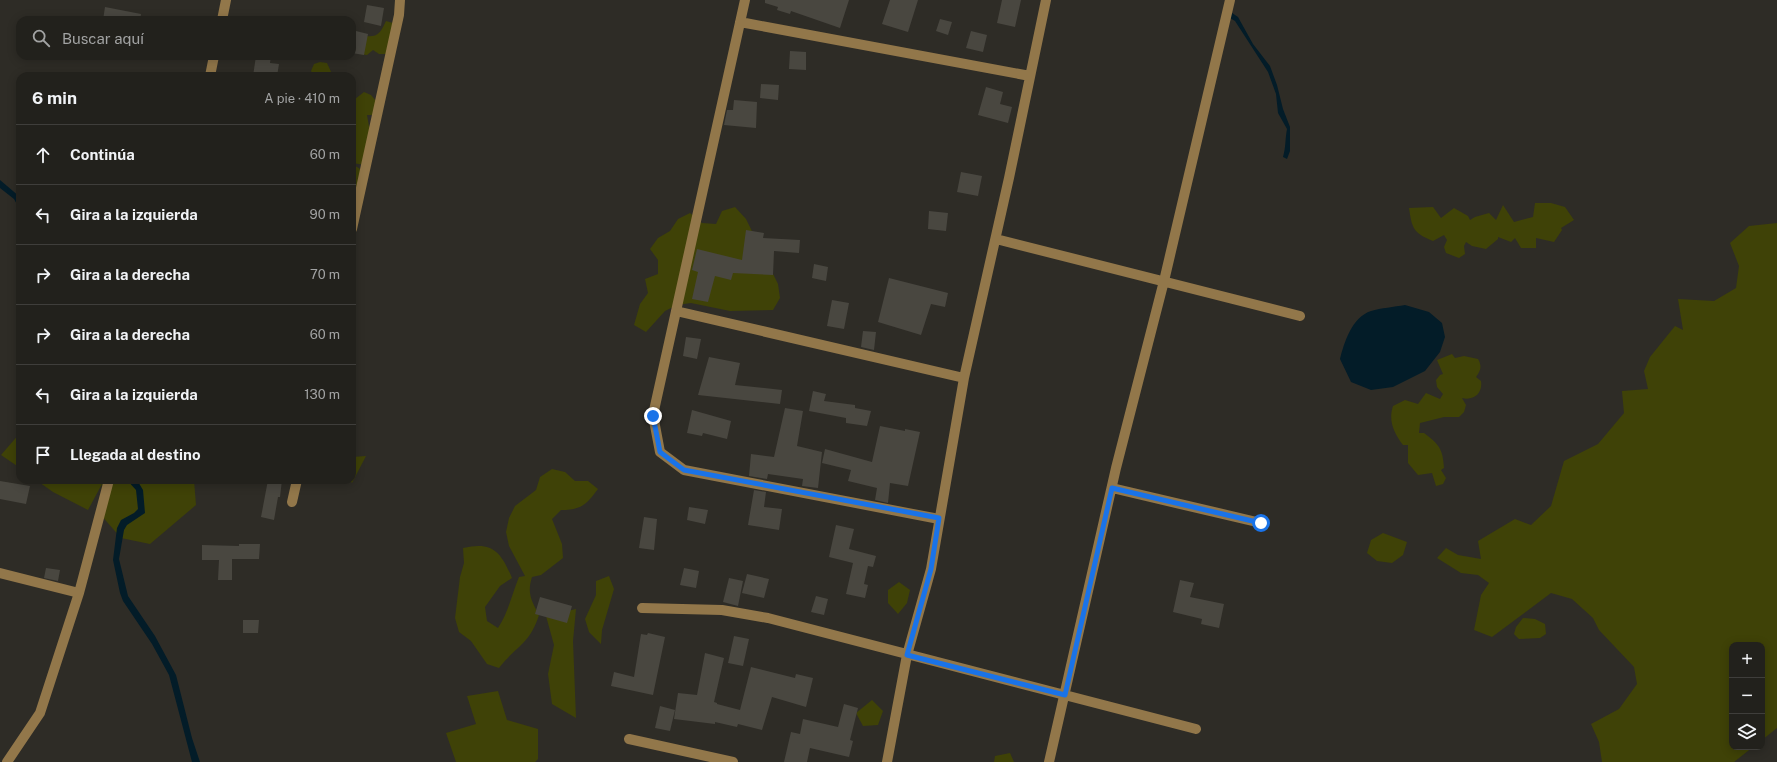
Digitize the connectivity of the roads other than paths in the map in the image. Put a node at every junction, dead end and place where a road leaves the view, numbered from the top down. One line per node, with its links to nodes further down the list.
1 (226, 0): 6 (street)
2 (400, 0): 11 (street)
3 (745, 0): 7 (street)
4 (1046, 0): 10 (street)
5 (1230, 0): 13 (street)
6 (223, 16)
7 (740, 22): 10 (street); 14 (street)
8 (213, 60): 9 (street)
9 (211, 72)
10 (1030, 76): 12 (street)
11 (356, 211)
12 (996, 239): 13 (street); 16 (street)
13 (1164, 281): 15 (street); 19 (street)
14 (676, 311): 16 (street); 21 (street)
15 (1300, 316)
16 (964, 378): 21 (street)
17 (108, 484): 24 (street)
18 (296, 484): 20 (street)
19 (1112, 488): 22 (street); 27 (street)
20 (292, 502)
21 (939, 518): 26 (street)
22 (1261, 523)
23 (0, 573): 24 (street)
24 (79, 592): 30 (street)
25 (642, 608): 26 (street)
26 (907, 655): 27 (street); 32 (street)
27 (1065, 695): 28 (street); 33 (street)
28 (1196, 729)
29 (629, 739): 31 (street)
30 (7, 762)
31 (733, 762)
32 (887, 762)
33 (1049, 762)

